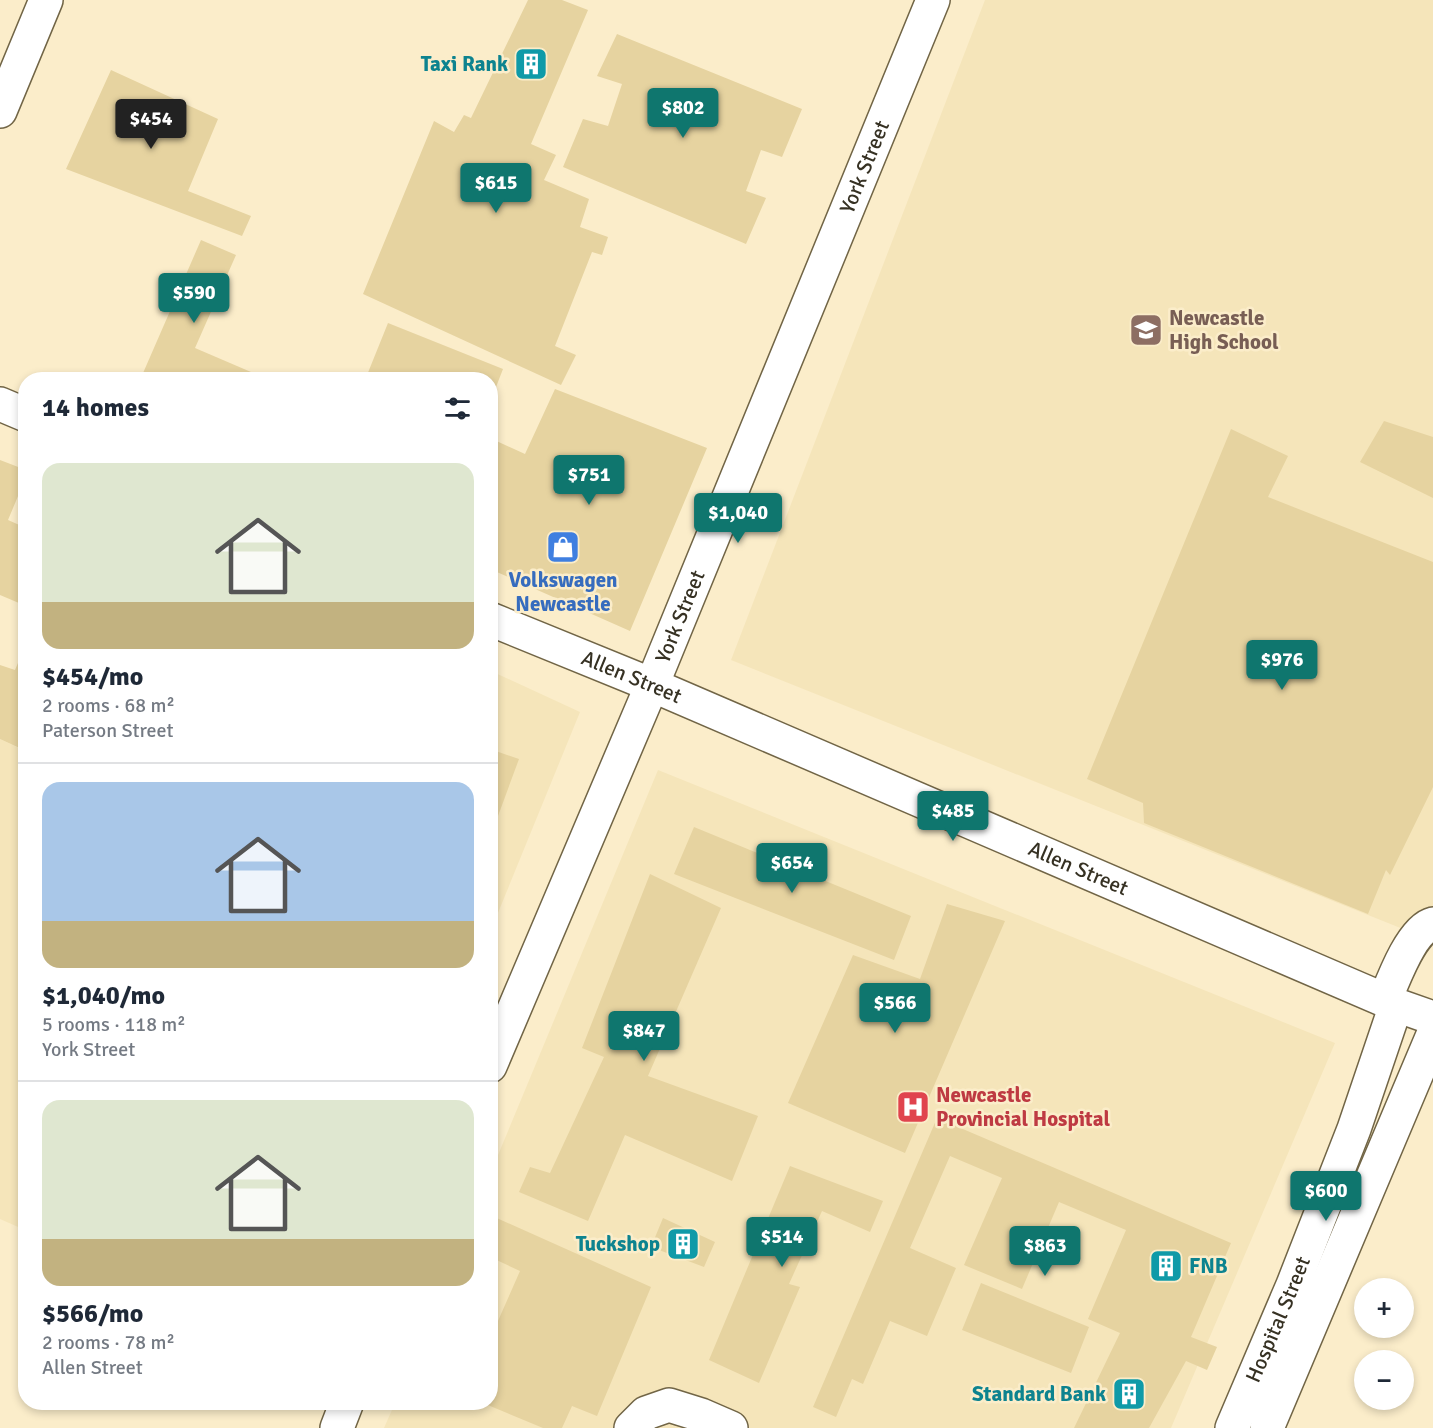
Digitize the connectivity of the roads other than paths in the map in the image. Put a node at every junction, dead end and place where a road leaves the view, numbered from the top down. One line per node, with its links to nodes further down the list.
1 (46, 0): 3 (street)
2 (933, 0): 7 (street, York Street)
3 (0, 111)
4 (0, 404): 5 (street)
5 (18, 412)
6 (498, 622): 7 (street, Allen Street)
7 (652, 685): 9 (street, Allen Street); 12 (street, York Street)
8 (1433, 924): 9 (street, Hospital Street)
9 (1390, 1002): 10 (street, Allen Street); 17 (street, Hospital Street)
10 (1433, 1018)
11 (1433, 1035): 18 (street, Hospital Street)
12 (498, 1047)
13 (344, 1410): 14 (street)
14 (337, 1428)
15 (632, 1428): 16 (street)
16 (731, 1428)
17 (1232, 1428)
18 (1267, 1428)

